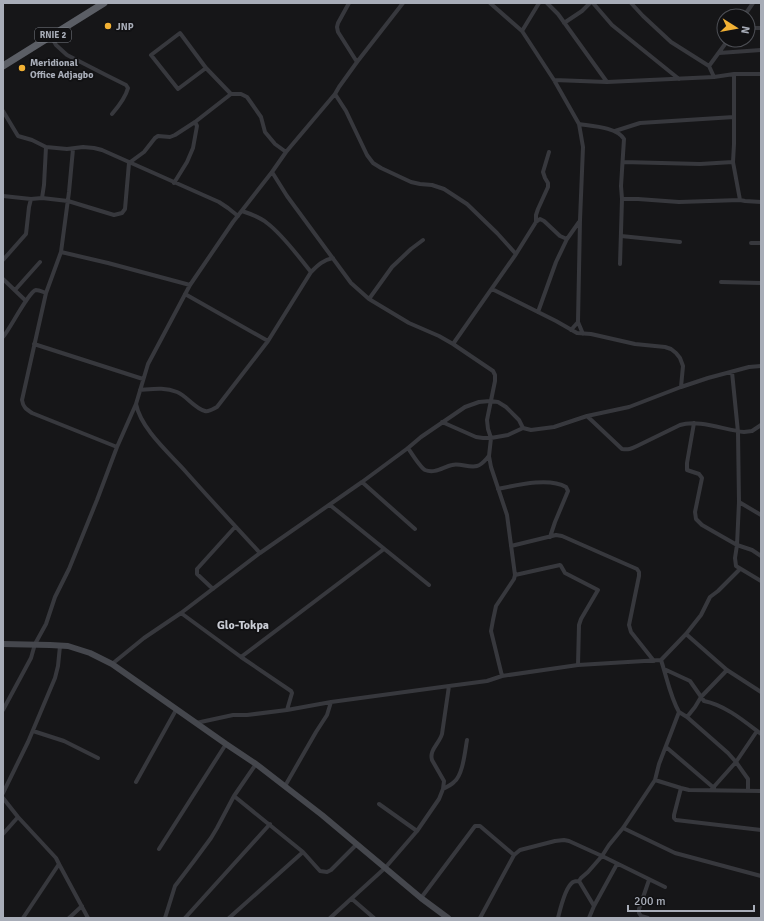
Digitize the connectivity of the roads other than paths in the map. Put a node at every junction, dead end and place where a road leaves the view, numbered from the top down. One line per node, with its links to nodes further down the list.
1 (103, 3): 11 (highway, RNIE 2 / RNIE 2)
2 (349, 3): 15 (street)
3 (403, 3): 15 (street)
4 (490, 3): 10 (street)
5 (539, 3): 10 (street)
6 (547, 3): 9 (street)
7 (592, 3): 9 (street); 22 (street)
8 (631, 3): 17 (street)
9 (564, 23): 24 (street)
10 (522, 31): 23 (street)
11 (51, 36): 16 (highway, RNIE 2 / RNIE 2); 28 (street)
12 (722, 48): 14 (street)
13 (761, 50): 14 (street)
14 (718, 53): 17 (street)
15 (357, 62): 26 (street)
16 (3, 64)
17 (709, 66): 21 (street)
18 (206, 68): 18 (street); 25 (street)
19 (734, 74): 20 (street); 21 (street); 29 (street)
20 (761, 74)
21 (714, 77): 22 (street)
22 (679, 79): 24 (street)
23 (554, 80): 24 (street); 31 (street)
24 (607, 82)
25 (231, 94): 30 (street); 35 (street)
26 (335, 94): 35 (street); 60 (street)
27 (3, 111): 33 (street)
28 (112, 114)
29 (734, 117): 32 (street); 38 (street)
30 (195, 122): 39 (street); 41 (street)
31 (579, 124): 32 (street); 51 (street)
32 (615, 131): 37 (street)
33 (46, 147): 34 (street); 43 (street)
34 (73, 149): 39 (street); 47 (street)
35 (286, 152): 40 (street)
36 (549, 152): 52 (street)
37 (623, 162): 38 (street); 45 (street)
38 (733, 162): 46 (street)
39 (129, 163): 41 (street); 47 (street)
40 (272, 172): 49 (street); 61 (street)
41 (174, 183): 50 (street)
42 (3, 196): 44 (street)
43 (42, 198): 44 (street); 47 (street)
44 (32, 199): 62 (street)
45 (622, 199): 46 (street); 53 (street)
46 (740, 200): 48 (street)
47 (68, 201): 59 (street)
48 (761, 202)
49 (242, 211): 50 (street); 65 (street)
50 (238, 216): 69 (street)
51 (580, 220): 54 (street); 77 (street)
52 (536, 222): 54 (street); 60 (street)
53 (621, 236): 56 (street); 64 (street)
54 (567, 239): 76 (street)
55 (423, 240): 74 (street)
56 (680, 242)
57 (751, 243): 58 (street)
58 (761, 243)
59 (61, 252): 69 (street); 72 (street)
60 (516, 254): 70 (street)
61 (333, 258): 65 (street); 74 (street)
62 (3, 260)
63 (40, 262): 71 (street)
64 (620, 264)
65 (311, 272): 81 (street)
66 (3, 279): 71 (street)
67 (721, 282): 68 (street)
68 (761, 283)
69 (190, 285): 73 (street)
70 (492, 289): 76 (street); 83 (street)
71 (15, 290): 75 (street)
72 (46, 293): 75 (street); 82 (street)
73 (186, 294): 81 (street); 86 (street)
74 (369, 299): 83 (street)
75 (26, 301): 80 (street)
76 (538, 312): 78 (street)
77 (578, 322): 78 (street); 79 (street)
78 (571, 330): 79 (street)
79 (582, 334): 87 (street)
80 (3, 337)
81 (268, 340): 88 (street)
82 (34, 344): 86 (street); 98 (street)
83 (454, 344): 89 (street)
84 (761, 366): 85 (street)
85 (732, 372): 87 (street); 96 (street)
86 (143, 379): 88 (street)
87 (681, 387): 91 (street)
88 (140, 390): 90 (street)
89 (490, 401): 92 (street); 95 (street); 97 (street)
90 (136, 404): 98 (street); 106 (street)
91 (587, 416): 93 (street); 95 (street)
92 (442, 422): 97 (street); 99 (street)
93 (694, 423): 96 (street); 109 (street)
94 (761, 424): 96 (street)
95 (523, 428): 97 (street)
96 (738, 432): 103 (street)
97 (491, 438): 100 (street)
98 (117, 447): 122 (street)
99 (408, 448): 100 (street); 101 (street)
100 (489, 456): 102 (street)
101 (362, 482): 104 (street); 107 (street)
102 (498, 489): 108 (street); 110 (street)
103 (739, 502): 105 (street); 109 (street)
104 (330, 505): 111 (street); 112 (street)
105 (761, 515)
106 (235, 527): 112 (street); 118 (street)
107 (415, 529)
108 (550, 537): 110 (street); 126 (street)
109 (737, 545): 113 (street); 114 (street)
110 (511, 546): 115 (street)
111 (384, 549): 117 (street); 124 (street)
112 (260, 553): 118 (street)
113 (761, 556)
114 (740, 568): 116 (street); 120 (street)
115 (515, 575): 128 (street); 131 (street)
116 (761, 581)
117 (429, 585)
118 (213, 589): 119 (street)
119 (181, 613): 124 (street); 127 (street)
120 (686, 634): 125 (street); 130 (street)
121 (3, 644): 122 (main road)
122 (35, 644): 123 (main road); 136 (street)
123 (60, 646): 127 (main road); 142 (street)
124 (242, 657): 138 (street)
125 (661, 660): 126 (street); 129 (street)
126 (654, 661): 128 (street)
127 (112, 664): 137 (main road)
128 (578, 665): 131 (street)
129 (664, 669): 134 (street); 139 (street)
130 (727, 670): 133 (street); 134 (street)
131 (502, 676): 132 (street)
132 (449, 686): 135 (street); 154 (street)
133 (761, 692)
134 (701, 697): 140 (street); 143 (street)
135 (331, 702): 138 (street); 152 (street)
136 (3, 710)
137 (176, 710): 141 (main road); 151 (street)
138 (287, 710): 141 (street)
139 (680, 712): 140 (street); 146 (street)
140 (687, 717): 148 (street)
141 (196, 722): 145 (main road)
142 (33, 731): 147 (street); 158 (street)
143 (759, 732): 148 (street)
144 (467, 740): 154 (street)
145 (226, 744): 149 (main road); 169 (street)
146 (666, 747): 150 (street); 155 (street)
147 (98, 758)
148 (736, 762): 155 (street); 156 (street)
149 (256, 764): 152 (main road); 159 (street)
150 (655, 780): 153 (street); 164 (street)
151 (136, 782)
152 (285, 786): 168 (main road)
153 (681, 788): 155 (street); 165 (street)
154 (443, 789): 166 (street)
155 (712, 789): 156 (street)
156 (748, 790): 157 (street)
157 (761, 791)
158 (3, 793)
159 (234, 796): 163 (street); 187 (street)
160 (3, 798): 162 (street)
161 (379, 804): 166 (street)
162 (18, 817): 167 (street); 173 (street)
163 (270, 824): 170 (street); 188 (street)
164 (623, 828): 172 (street); 176 (street)
165 (761, 830)
166 (417, 831): 175 (street)
167 (3, 834)
168 (357, 844): 170 (street); 175 (main road)
169 (159, 849)
170 (303, 852): 189 (street)
171 (514, 855): 172 (street); 180 (street); 193 (street)
172 (602, 856): 174 (street); 178 (street)
173 (59, 864): 182 (street); 184 (street)
174 (617, 864): 177 (street); 183 (street)
175 (385, 868): 180 (main road); 181 (street)
176 (761, 876)
177 (649, 880): 179 (street); 196 (street)
178 (579, 881): 183 (street); 194 (street)
179 (665, 888)
180 (421, 898): 192 (main road)
181 (352, 899): 190 (street); 191 (street)
182 (82, 906): 185 (street); 186 (street)
183 (594, 906): 195 (street)
184 (23, 918)
185 (69, 918)
186 (88, 918)
187 (165, 918)
188 (185, 918)
189 (230, 918)
190 (330, 918)
191 (374, 918)
192 (448, 918)
193 (480, 918)
194 (558, 918)
195 (589, 918)
196 (648, 918)

